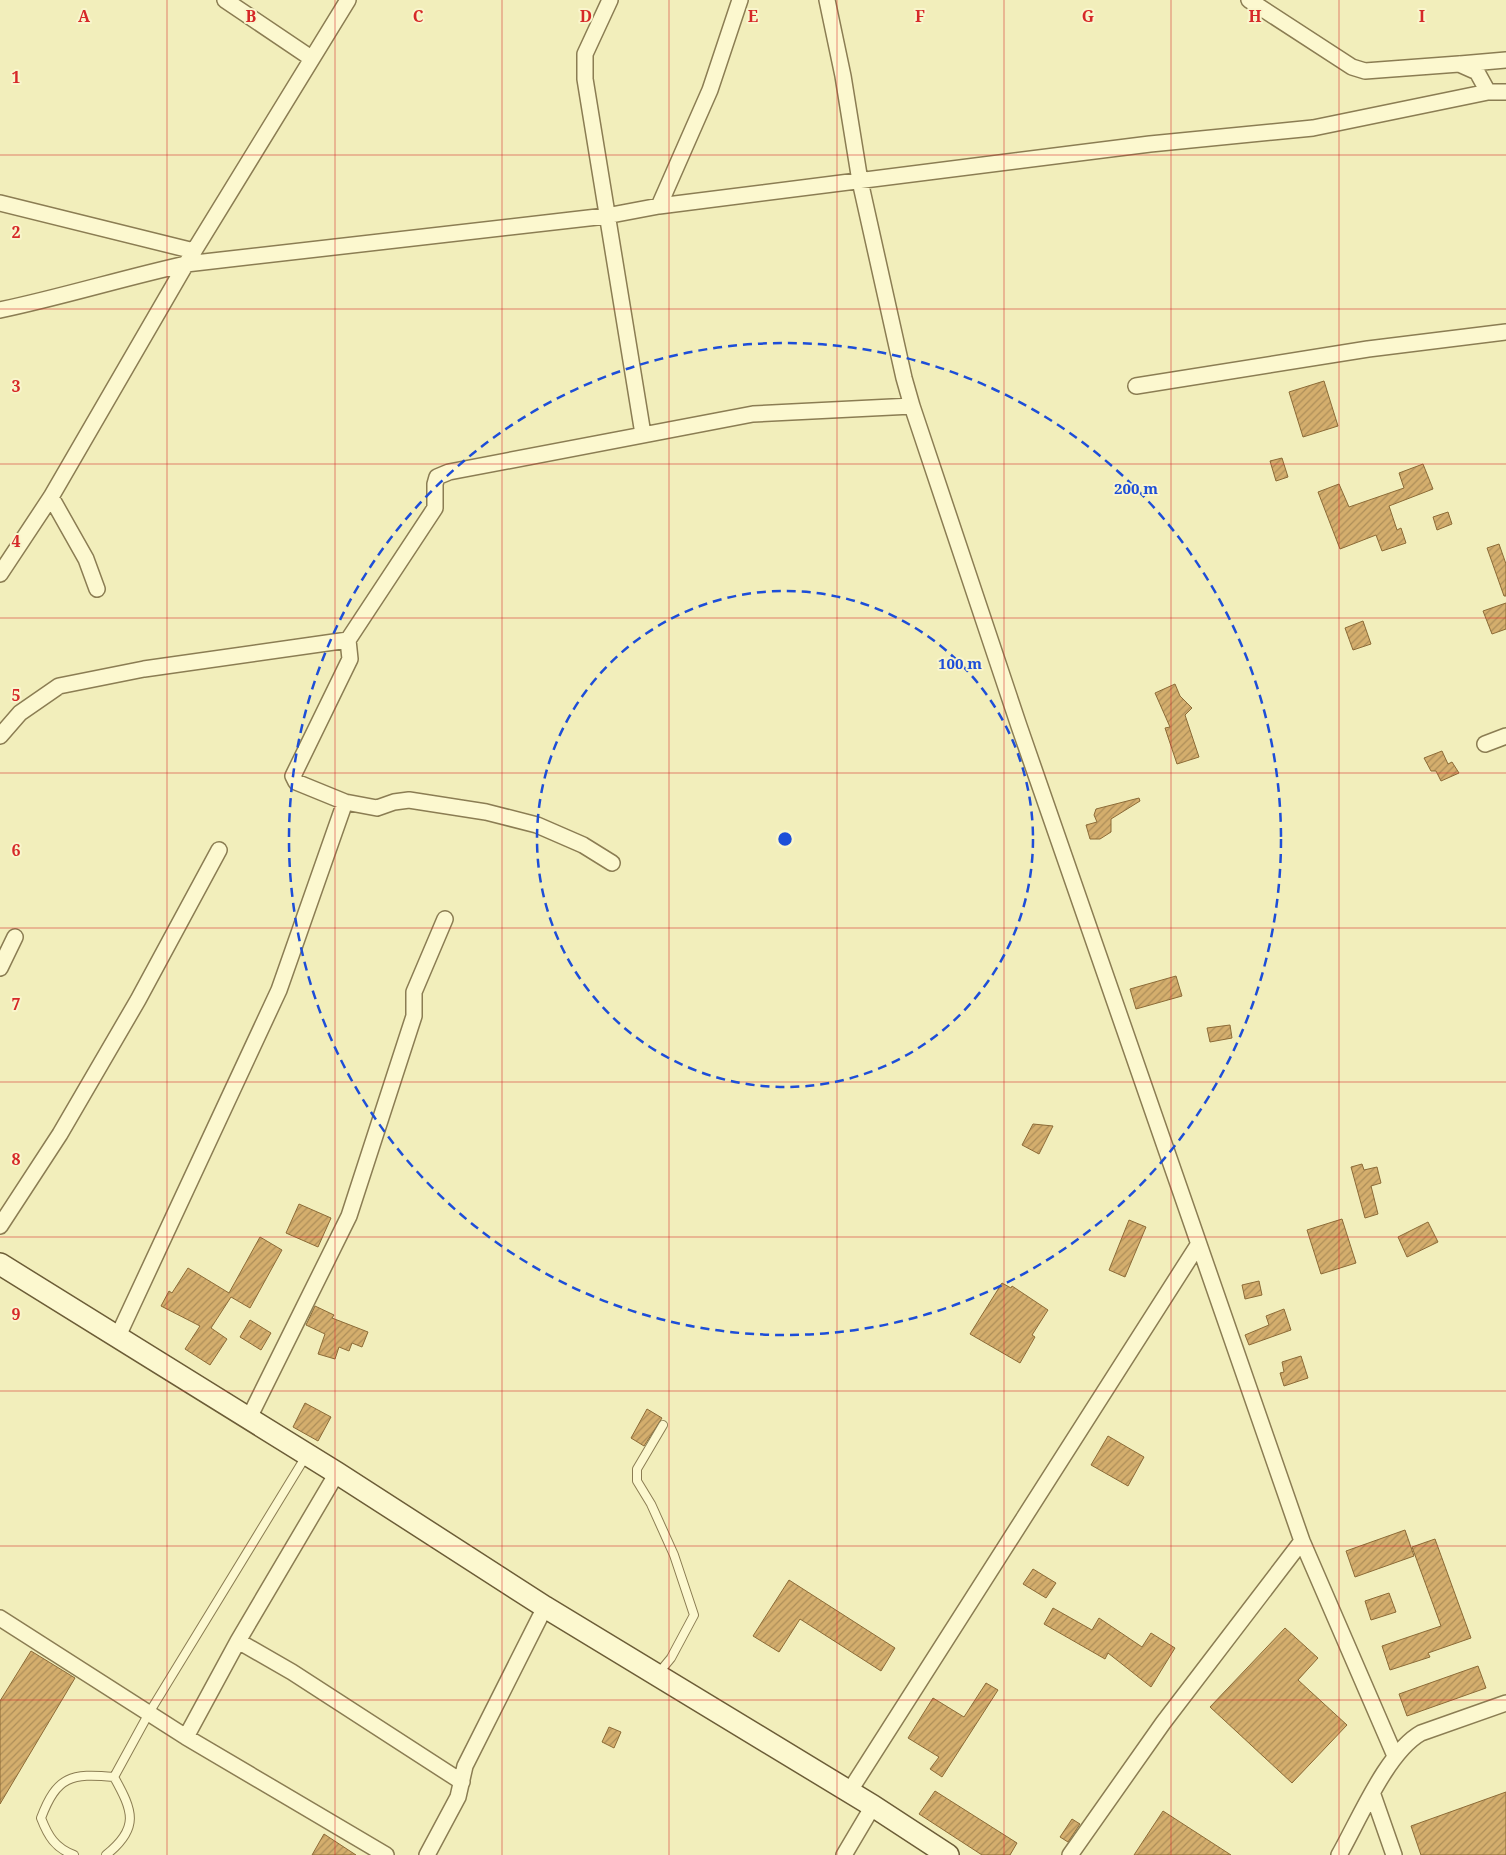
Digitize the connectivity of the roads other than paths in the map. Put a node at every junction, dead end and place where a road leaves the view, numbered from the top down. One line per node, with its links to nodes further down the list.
1 (225, 0): 7 (street)
2 (348, 0): 7 (street)
3 (610, 0): 15 (street)
4 (740, 0): 14 (street)
5 (826, 0): 12 (street)
6 (1249, 0): 9 (street)
7 (311, 58): 16 (street)
8 (1506, 60): 9 (street)
9 (1459, 64): 10 (street)
10 (1488, 92): 11 (street); 12 (street)
11 (1506, 92)
12 (860, 181): 14 (street); 20 (street)
13 (0, 203): 16 (street)
14 (659, 206): 15 (street)
15 (606, 216): 16 (street); 21 (street)
16 (190, 258): 17 (street); 22 (street)
17 (0, 310)
18 (1506, 332): 19 (street)
19 (1136, 386)
20 (912, 406): 21 (street); 36 (street)
21 (644, 434): 25 (street)
22 (51, 497): 23 (street); 24 (street)
23 (0, 574)
24 (97, 589)
25 (348, 640): 26 (street); 29 (street)
26 (0, 736)
27 (1506, 736): 28 (street)
28 (1485, 744)
29 (345, 802): 31 (street); 38 (street)
30 (219, 850): 35 (street)
31 (612, 863)
32 (445, 919): 39 (street)
33 (15, 937): 34 (street)
34 (0, 968)
35 (0, 1226)
36 (1198, 1245): 43 (street); 54 (street)
37 (0, 1264): 38 (main road)
38 (118, 1336): 39 (main road)
39 (249, 1418): 41 (main road)
40 (663, 1425): 47 (lane)
41 (306, 1454): 42 (main road); 49 (lane)
42 (337, 1473): 44 (main road); 46 (street)
43 (1302, 1540): 51 (street); 63 (street)
44 (545, 1607): 47 (main road); 53 (street)
45 (0, 1618): 49 (street)
46 (238, 1641): 50 (street); 53 (street)
47 (656, 1676): 54 (main road)
48 (1506, 1704): 51 (street)
49 (149, 1713): 50 (street); 52 (lane)
50 (186, 1737): 59 (street)
51 (1395, 1756): 55 (street)
52 (114, 1777): 57 (lane); 58 (lane)
53 (462, 1782): 60 (street)
54 (849, 1792): 56 (main road)
55 (1373, 1795): 64 (street); 65 (street)
56 (872, 1806): 61 (street); 62 (main road)
57 (74, 1855)
58 (106, 1855)
59 (386, 1855)
60 (427, 1855)
61 (844, 1855)
62 (948, 1855)
63 (1070, 1855)
64 (1339, 1855)
65 (1394, 1855)

